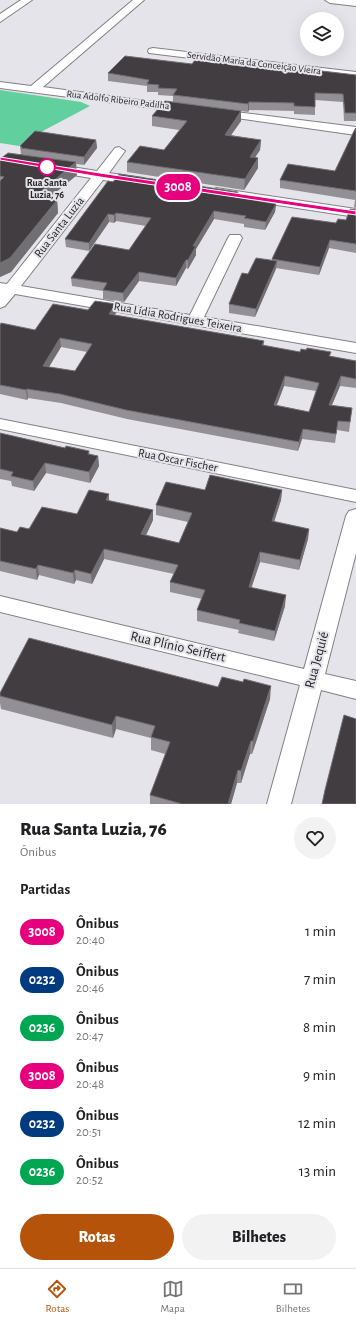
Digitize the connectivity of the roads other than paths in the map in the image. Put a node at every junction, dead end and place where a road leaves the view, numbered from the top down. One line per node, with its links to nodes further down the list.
1 (27, 0): 5 (street)
2 (139, 0): 9 (street)
3 (330, 0): 4 (street)
4 (356, 3)
5 (0, 19)
6 (153, 51): 7 (street, Servidão Maria da Conceição Vieira)
7 (356, 75)
8 (0, 85): 9 (street, Rua Adolfo Ribeiro Padilha)
9 (33, 90): 10 (street, Rua Adolfo Ribeiro Padilha)
10 (191, 110)
11 (206, 112): 12 (street)
12 (356, 131)
13 (119, 151): 15 (street, Rua Santa Luzia)
14 (45, 166): 15 (street)
15 (100, 175): 16 (street); 20 (street, Rua Santa Luzia)
16 (154, 183)
17 (201, 190): 18 (street)
18 (356, 213)
19 (235, 238): 22 (street)
20 (5, 288): 21 (street, Rua Santa Luzia); 22 (street, Rua Lídia Rodrigues Teixeira)
21 (0, 303)
22 (195, 320): 23 (street, Rua Lídia Rodrigues Teixeira)
23 (356, 348)
24 (0, 424): 25 (street, Rua Oscar Fischer)
25 (356, 496)
26 (356, 516): 28 (street, Rua Jequié)
27 (0, 604): 28 (street, Rua Plínio Seiffert)
28 (312, 679): 29 (street, Rua Plínio Seiffert); 30 (street, Rua Jequié)
29 (356, 690)
30 (279, 804)

